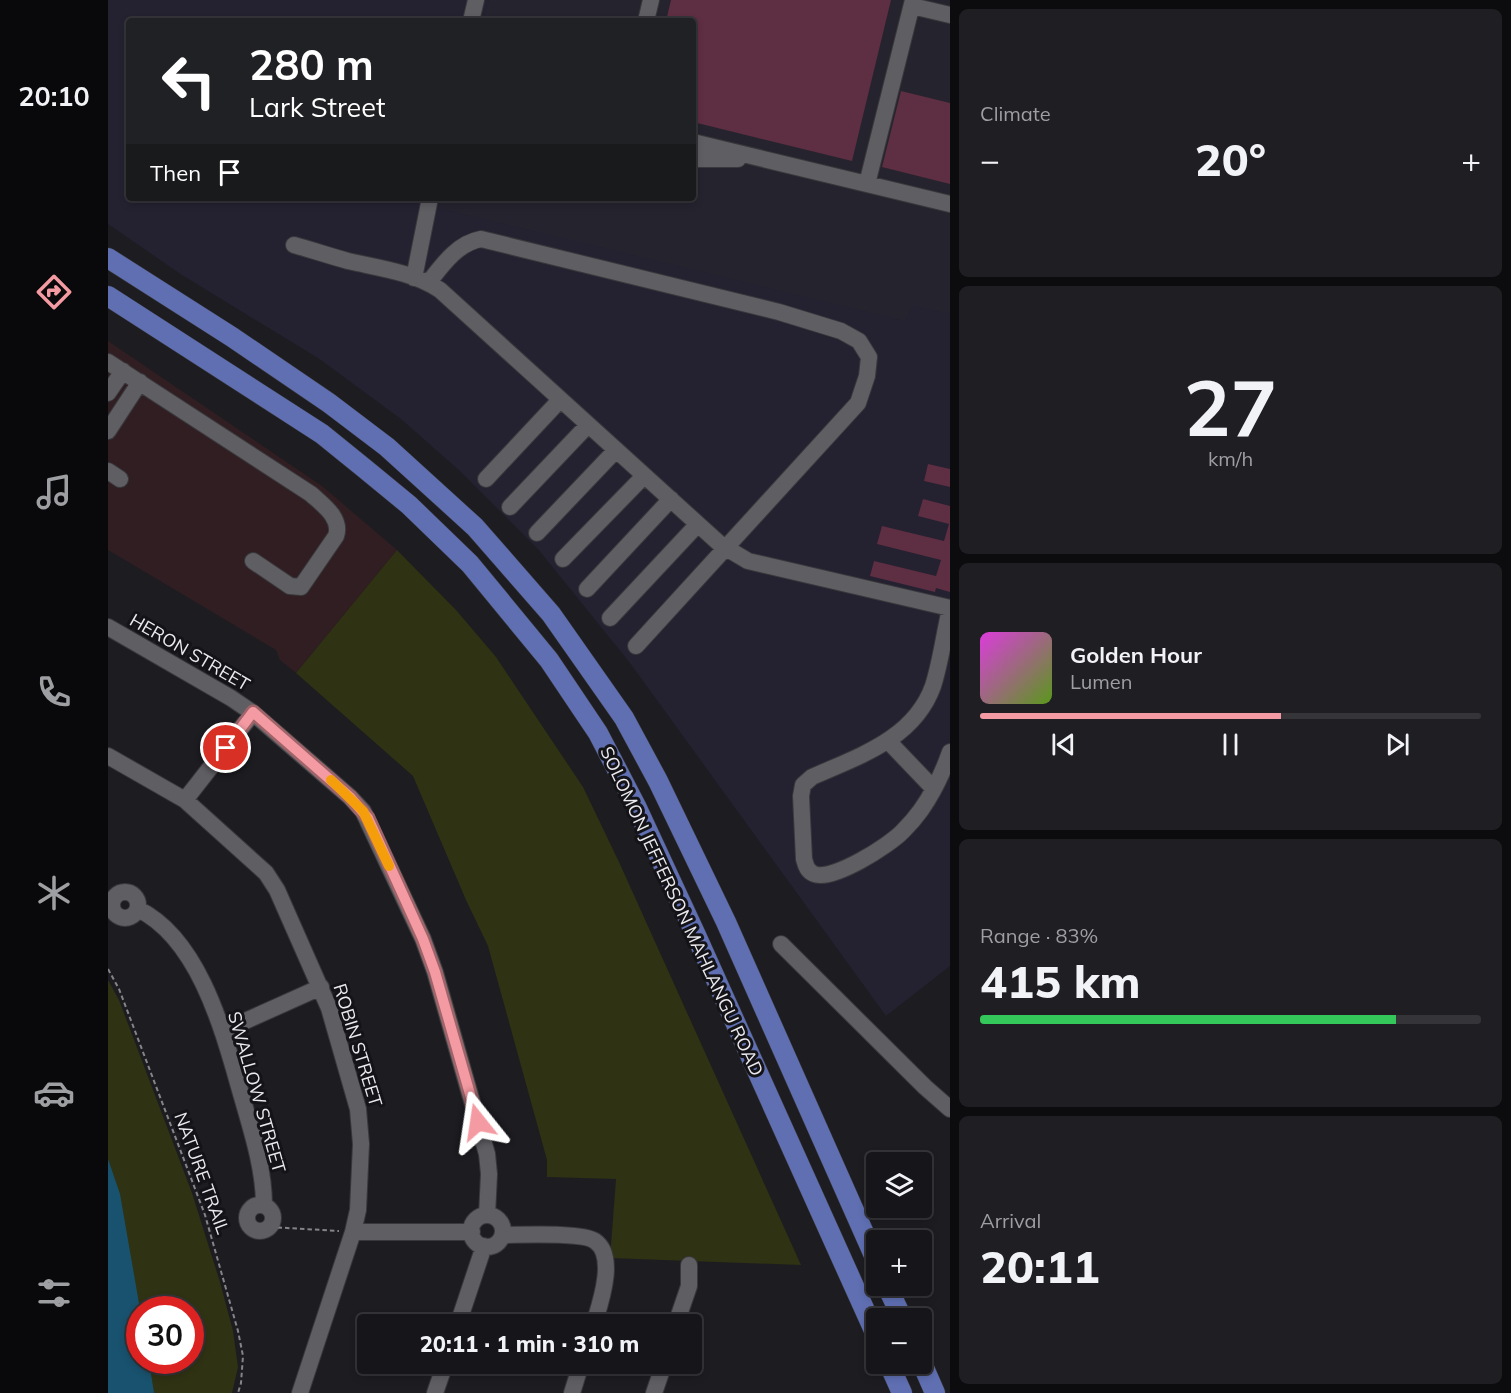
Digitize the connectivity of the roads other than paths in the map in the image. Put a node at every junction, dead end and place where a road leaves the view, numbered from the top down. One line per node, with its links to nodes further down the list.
1 (476, 0): 5 (street)
2 (651, 0): 6 (street)
3 (913, 3): 4 (street); 10 (street)
4 (950, 15)
5 (472, 18)
6 (647, 18)
7 (696, 143): 9 (street)
8 (696, 159): 9 (street)
9 (766, 159): 10 (street)
10 (867, 184): 12 (street)
11 (430, 201): 15 (street)
12 (950, 204)
13 (294, 245): 15 (street)
14 (108, 258): 55 (main road, SOLOMON JEFFERSON MAHLANGU ROAD)
15 (421, 280): 21 (street); 31 (street)
16 (108, 296): 58 (main road, SOLOMON JEFFERSON MAHLANGU ROAD)
17 (108, 362): 18 (street)
18 (123, 371): 19 (street); 20 (street)
19 (140, 382): 23 (street); 33 (street)
20 (108, 393)
21 (560, 400): 22 (street); 26 (street)
22 (588, 425): 24 (street); 28 (street)
23 (108, 430)
24 (616, 450): 25 (street); 30 (street)
25 (644, 476): 27 (street); 32 (street)
26 (486, 479)
27 (671, 499): 29 (street); 34 (street)
28 (510, 507)
29 (698, 524): 31 (street); 36 (street)
30 (537, 533)
31 (727, 549): 35 (street); 38 (street)
32 (563, 560)
33 (253, 561)
34 (587, 590)
35 (950, 609): 40 (street)
36 (610, 618)
37 (108, 627): 39 (street, HERON STREET)
38 (636, 646)
39 (253, 712): 44 (street); 50 (street, HERON STREET)
40 (889, 742): 43 (street); 43 (street)
41 (950, 752): 43 (street)
42 (108, 756): 44 (street, ROBIN STREET)
43 (933, 788)
44 (185, 800): 47 (street, ROBIN STREET)
45 (138, 909): 48 (street, SWALLOW STREET)
46 (781, 944): 49 (street)
47 (321, 987): 48 (street); 52 (street, ROBIN STREET)
48 (223, 1031): 51 (street, SWALLOW STREET)
49 (950, 1109)
50 (487, 1215): 53 (street); 54 (street)
51 (270, 1227)
52 (353, 1232): 53 (street); 67 (street, ROBIN STREET)
53 (472, 1232): 56 (street)
54 (503, 1234): 56 (street); 60 (street)
55 (866, 1237)
56 (484, 1246): 59 (street)
57 (689, 1265): 61 (street)
58 (866, 1313)
59 (461, 1314)
60 (597, 1314)
61 (679, 1314)
62 (442, 1374): 68 (street)
63 (578, 1374): 69 (street)
64 (661, 1374): 70 (street)
65 (893, 1374): 71 (main road)
66 (927, 1374): 72 (main road)
67 (300, 1393)
68 (435, 1393)
69 (572, 1393)
70 (654, 1393)
71 (902, 1393)
72 (935, 1393)

